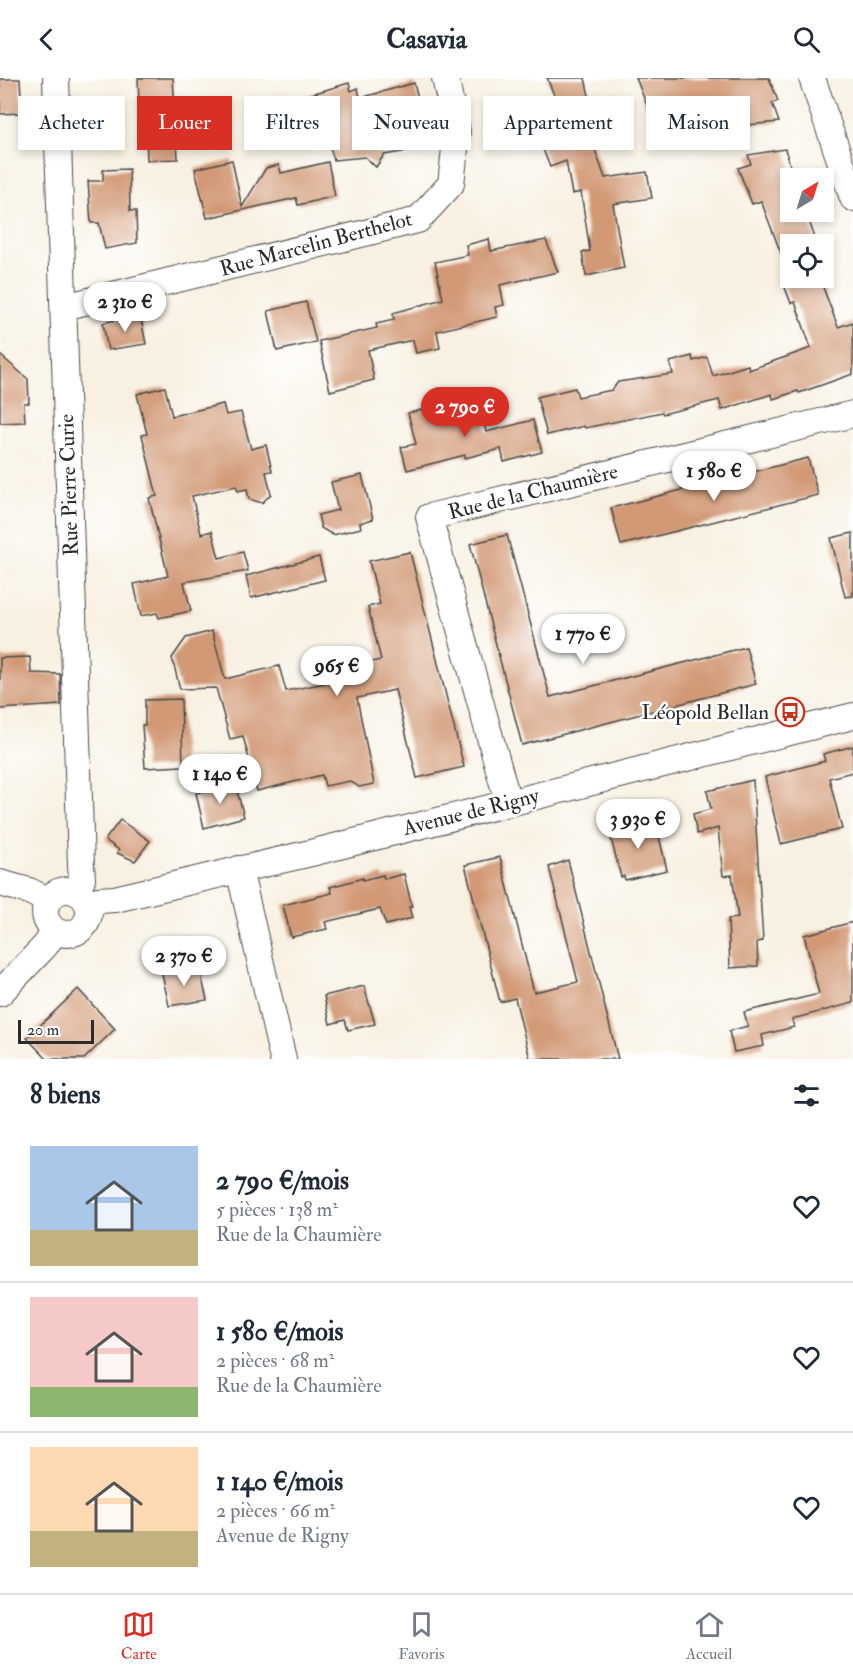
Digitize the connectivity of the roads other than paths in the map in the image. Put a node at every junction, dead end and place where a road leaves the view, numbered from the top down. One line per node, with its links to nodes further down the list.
1 (56, 78): 5 (street, Rue Pierre Curie)
2 (445, 78): 5 (street, Rue Marcelin Berthelot)
3 (812, 78): 4 (street)
4 (853, 198)
5 (64, 307): 11 (street, Rue Pierre Curie)
6 (853, 414): 8 (street, Rue de la Chaumière)
7 (853, 716): 8 (street, Avenue de Rigny)
8 (508, 802): 9 (street, Avenue de Rigny)
9 (239, 869): 11 (street, Avenue de Rigny); 15 (street)
10 (0, 884): 12 (street)
11 (83, 898): 12 (street); 13 (street)
12 (47, 900): 13 (street)
13 (55, 931): 14 (street)
14 (0, 993)
15 (283, 1059)

